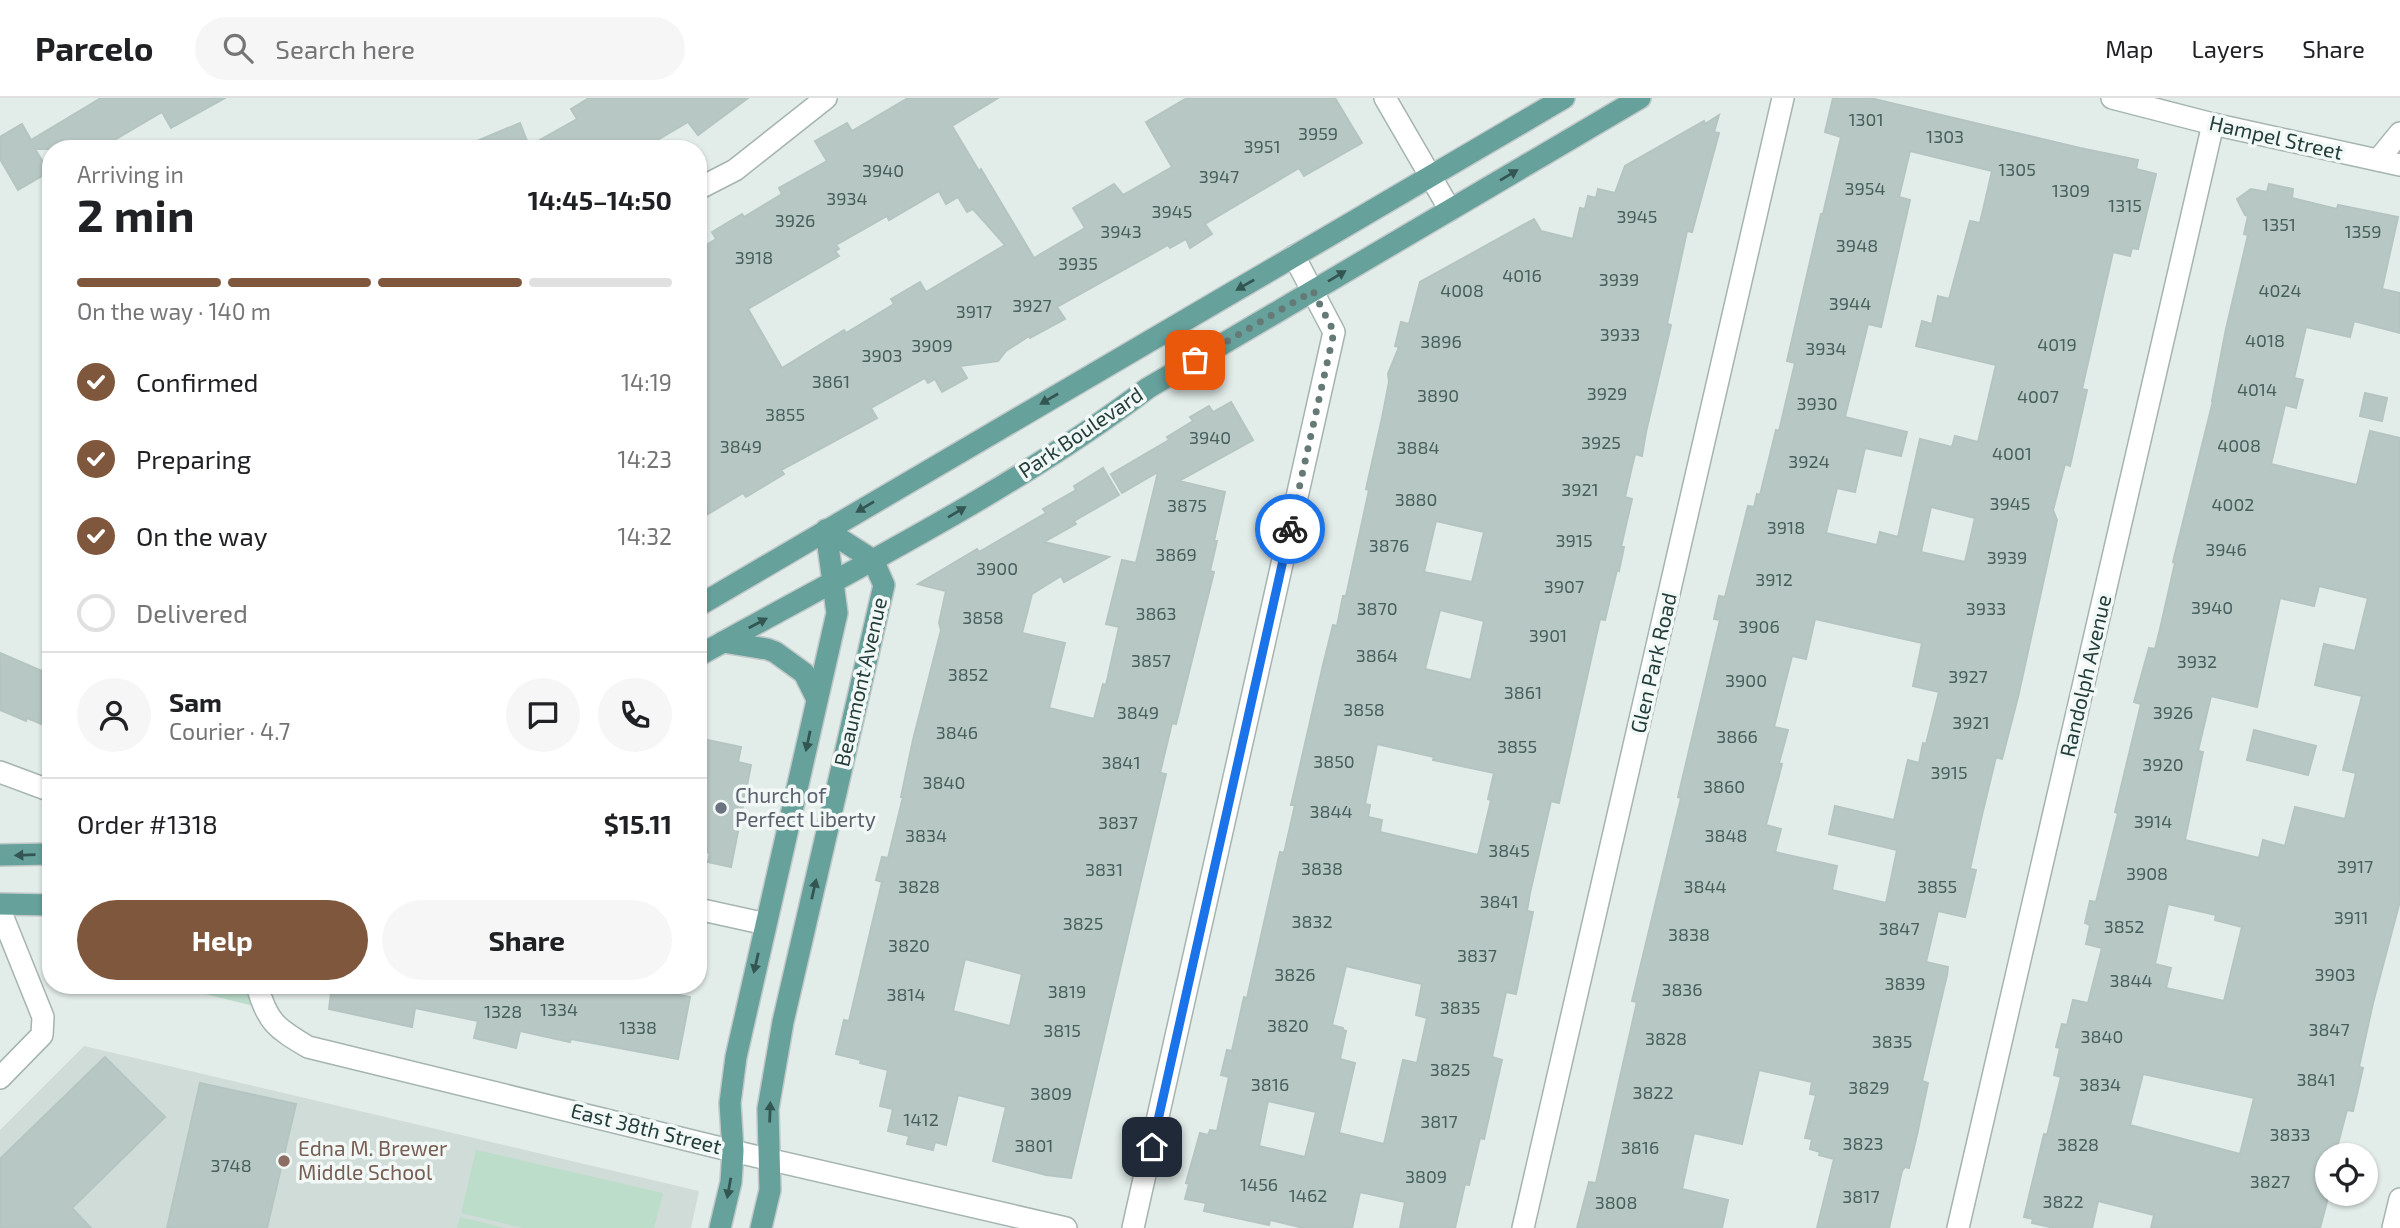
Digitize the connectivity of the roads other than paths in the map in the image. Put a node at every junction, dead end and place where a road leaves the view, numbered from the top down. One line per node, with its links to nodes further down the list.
1 (826, 98): 12 (street)
2 (1385, 98): 11 (street)
3 (1564, 98): 11 (main road, Park Boulevard)
4 (1640, 98): 13 (main road, Park Boulevard, one-way to 4)
5 (1783, 98): 41 (street, Glen Park Road)
6 (2112, 98): 7 (street, Hampel Street)
7 (2213, 124): 9 (street, Hampel Street); 42 (street, Randolph Avenue)
8 (2400, 133): 9 (street)
9 (2378, 160): 10 (street, Hampel Street)
10 (2400, 165)
11 (1431, 176): 13 (street); 14 (main road, Park Boulevard)
12 (707, 185)
13 (1450, 210): 15 (main road, Park Boulevard, one-way to 13)
14 (1294, 256): 15 (street); 16 (main road, Park Boulevard, one-way to 16)
15 (1313, 291): 17 (main road, Park Boulevard, one-way to 15); 40 (street)
16 (826, 530): 17 (main road); 18 (main road, Beaumont Avenue); 19 (main road, Park Boulevard)
17 (873, 560): 18 (main road, Park Boulevard); 35 (main road, Beaumont Avenue, one-way to 17)
18 (834, 581): 20 (main road, Park Boulevard, one-way to 18); 22 (main road, Beaumont Avenue)
19 (707, 601)
20 (723, 642): 21 (main road, Park Boulevard); 22 (main road)
21 (707, 651)
22 (817, 699): 31 (main road, Beaumont Avenue, one-way to 31)
23 (0, 772): 24 (street)
24 (42, 788)
25 (42, 854): 26 (main road, one-way to 26)
26 (0, 855)
27 (0, 904): 28 (main road)
28 (42, 905)
29 (0, 910): 33 (street)
30 (707, 911): 31 (street)
31 (766, 924): 34 (main road, Beaumont Avenue, one-way to 34)
32 (259, 994): 34 (street, East 38th Street)
33 (0, 1078)
34 (733, 1151): 35 (street, East 38th Street); 37 (main road, Beaumont Avenue, one-way to 37)
35 (771, 1160): 38 (main road, Beaumont Avenue); 39 (street, East 38th Street)
36 (2400, 1199): 43 (street)
37 (720, 1228)
38 (761, 1228)
39 (1066, 1228)
40 (1133, 1228)
41 (1523, 1228)
42 (1958, 1228)
43 (2393, 1228)

